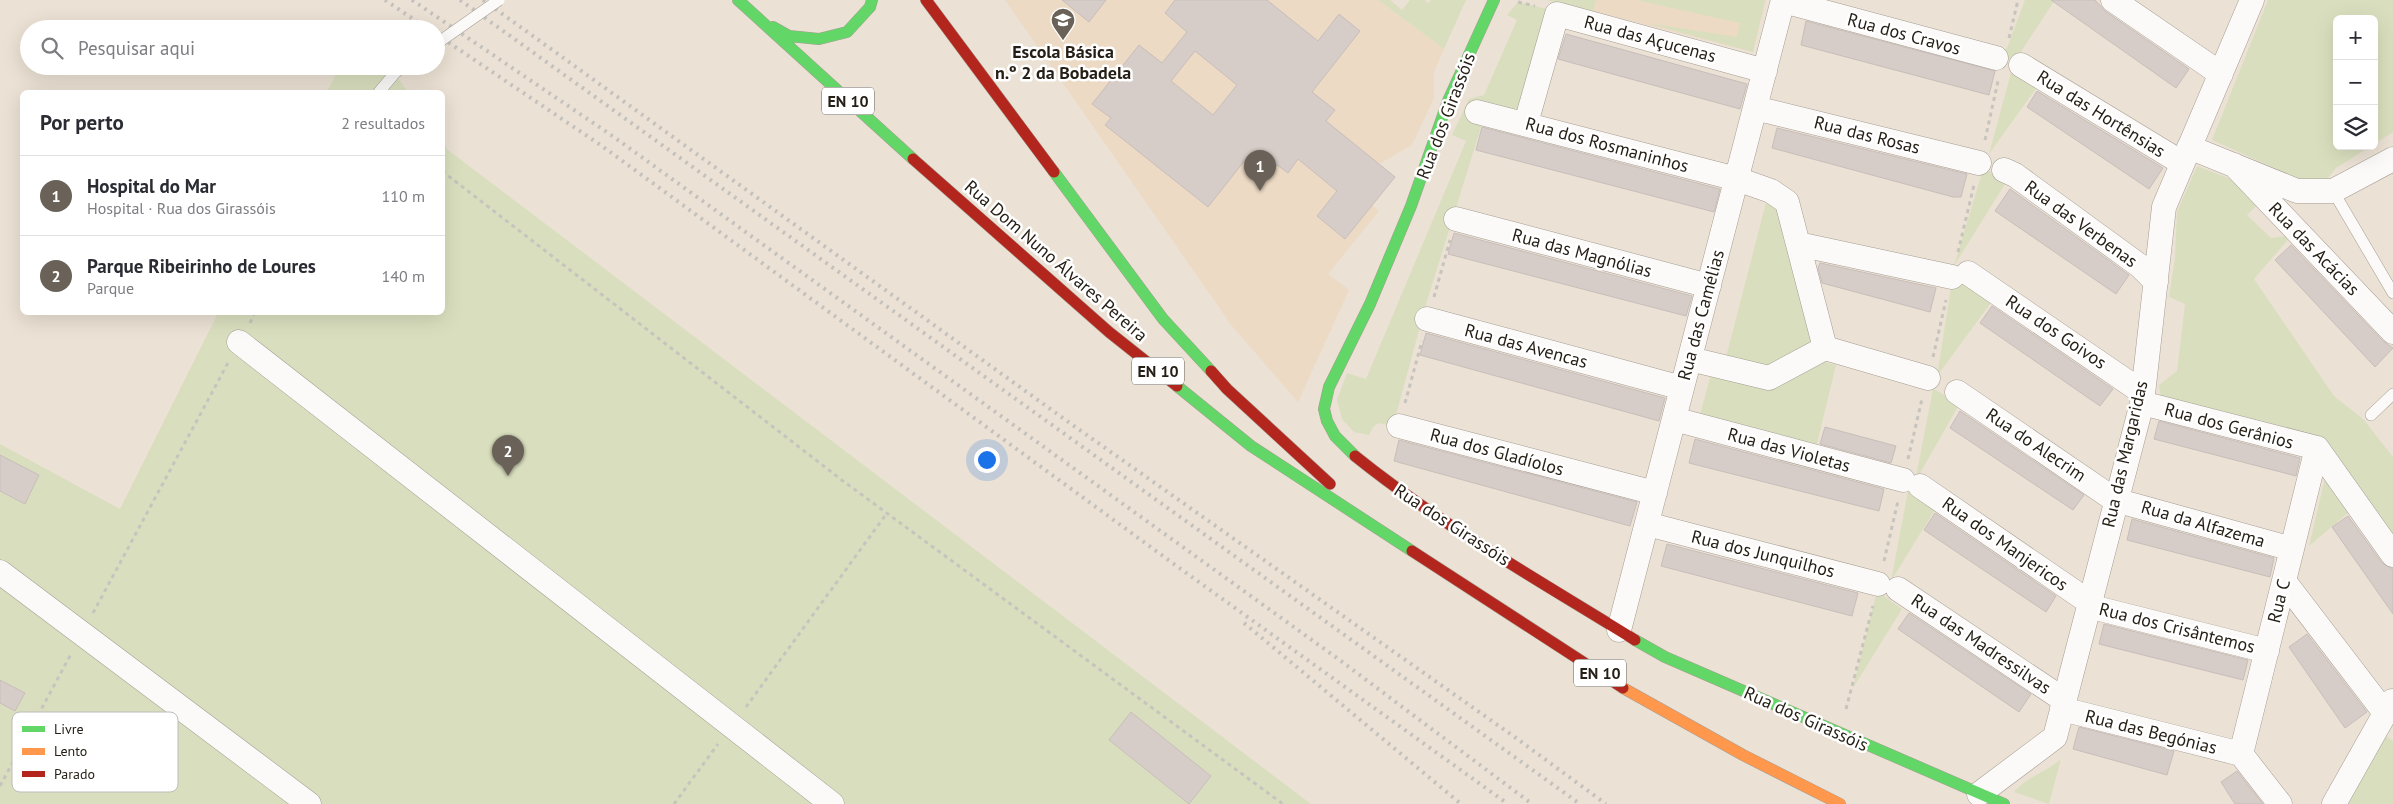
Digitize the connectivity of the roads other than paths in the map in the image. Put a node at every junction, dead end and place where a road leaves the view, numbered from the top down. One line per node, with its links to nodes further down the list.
1 (499, 0): 10 (lane, bridge)
2 (738, 0): 9 (main road, Rua Dom Nuno Álvares Pereira / EN 10)
3 (872, 0): 9 (main road, EN 10)
4 (926, 0): 48 (main road, Rua Dom Nuno Álvares Pereira / EN 10)
5 (1494, 0): 56 (main road, Rua dos Girassóis)
6 (2113, 0): 13 (street)
7 (2252, 0): 13 (street, Rua das Margaridas)
8 (1783, 1): 11 (street, Rua dos Cravos); 12 (street, Rua das Camélias)
9 (760, 21): 48 (main road, Rua Dom Nuno Álvares Pereira / EN 10)
10 (445, 38)
11 (2008, 56): 19 (street, Rua das Hortênsias)
12 (1765, 71): 16 (street, Rua das Camélias); 18 (street, Rua das Açucenas)
13 (2221, 74): 19 (street, Rua das Margaridas)
14 (394, 75): 15 (lane)
15 (381, 90)
16 (1755, 108): 21 (street, Rua das Rosas); 24 (street, Rua das Camélias)
17 (1478, 112): 18 (street, Rua dos Rosmaninhos)
18 (1526, 123): 24 (street, Rua dos Rosmaninhos)
19 (2186, 155): 22 (street, Rua das Hortênsias); 28 (street, Rua das Margaridas)
20 (2393, 159): 25 (street)
21 (1979, 163)
22 (2234, 165): 25 (street, Rua das Hortênsias); 32 (street, Rua das Acácias)
23 (2004, 170): 28 (street, Rua das Verbenas)
24 (1737, 180): 27 (street, Rua dos Rosmaninhos); 29 (street, Rua das Camélias)
25 (2333, 191): 30 (lane)
26 (1456, 219): 29 (street, Rua das Magnólias)
27 (1798, 244): 34 (street); 40 (street, Rua dos Goivos)
28 (2156, 282): 40 (street, Rua das Margaridas)
29 (1709, 286): 35 (street, Rua das Camélias)
30 (2393, 293)
31 (1428, 319): 37 (street, Rua das Avencas)
32 (2393, 332)
33 (239, 342): 63 (street)
34 (1825, 348): 35 (street); 36 (street)
35 (1690, 358): 37 (street, Rua das Camélias)
36 (1928, 378)
37 (1682, 388): 42 (street, Rua das Camélias)
38 (1957, 392): 47 (street, Rua do Alecrim)
39 (2393, 394): 41 (lane)
40 (2142, 397): 44 (street, Rua dos Gerânios); 47 (street, Rua das Margaridas)
41 (2371, 415)
42 (1674, 419): 45 (street, Rua das Violetas); 46 (street, Rua das Camélias)
43 (1399, 426): 46 (street, Rua dos Gladíolos)
44 (2317, 448): 50 (street, Rua C); 51 (street)
45 (1912, 483): 55 (street, Rua dos Manjericos)
46 (1655, 493): 49 (street, Rua das Camélias)
47 (2115, 500): 50 (street, Rua da Alfazema); 55 (street, Rua das Margaridas)
48 (1371, 523): 64 (main road, Rua Dom Nuno Álvares Pereira / EN 10)
49 (1647, 524): 54 (street, Rua dos Junquilhos); 56 (street, Rua das Camélias)
50 (2292, 549): 53 (street, Rua C)
51 (2393, 555)
52 (0, 572): 62 (street)
53 (2284, 581): 57 (street, Rua C); 59 (street)
54 (1888, 586): 58 (street, Rua das Madressilvas)
55 (2089, 604): 57 (street, Rua dos Crisântemos); 58 (street, Rua das Margaridas)
56 (1619, 630): 61 (main road, Rua dos Girassóis)
57 (2267, 650): 60 (street, Rua C)
58 (2063, 704): 60 (street, Rua das Begónias); 61 (street, Rua das Margaridas)
59 (2389, 706): 67 (street)
60 (2241, 754): 66 (street)
61 (1979, 794): 65 (main road, Rua dos Girassóis)
62 (309, 804)
63 (832, 804)
64 (1840, 804)
65 (2004, 804)
66 (2280, 804)
67 (2334, 804)

